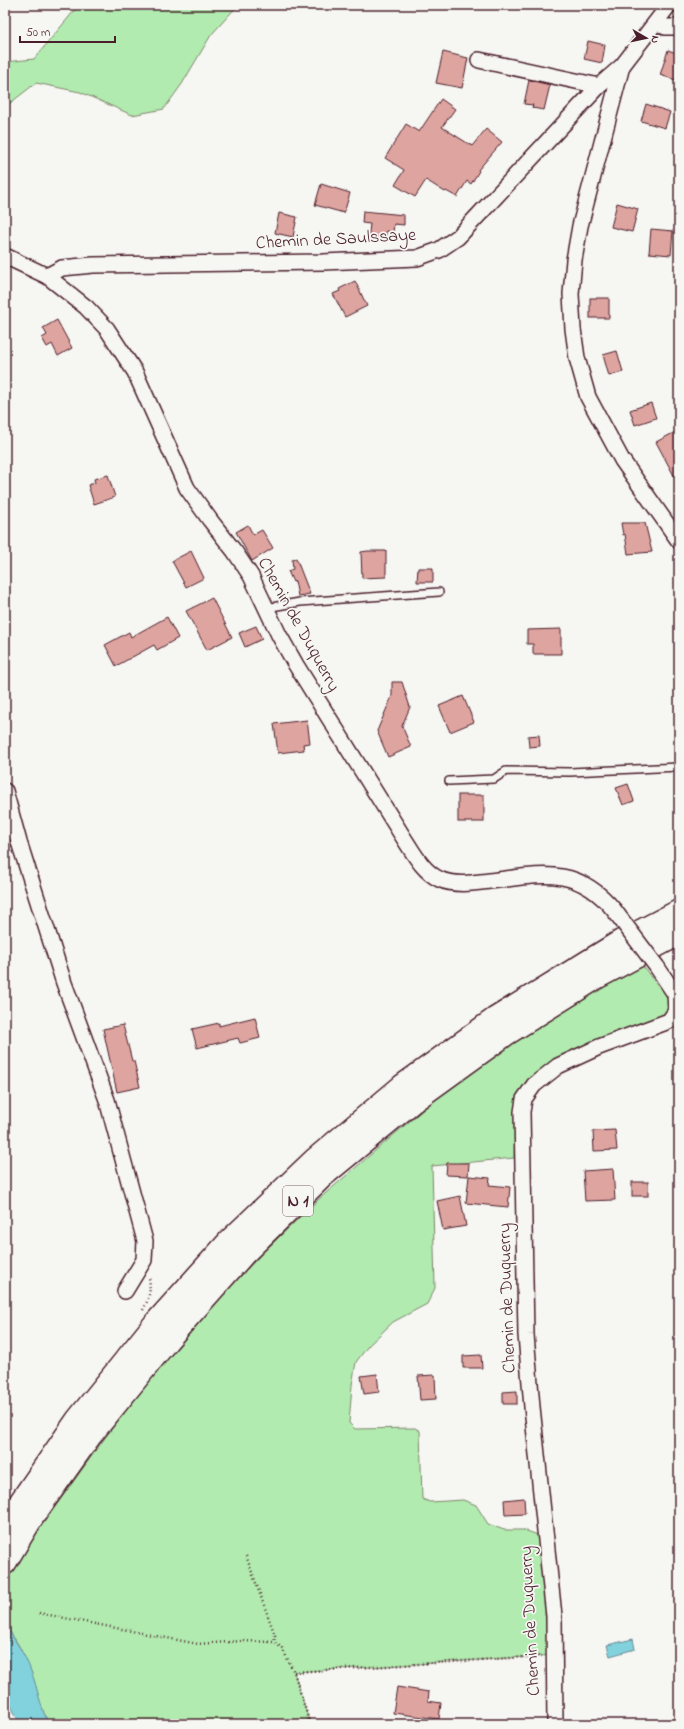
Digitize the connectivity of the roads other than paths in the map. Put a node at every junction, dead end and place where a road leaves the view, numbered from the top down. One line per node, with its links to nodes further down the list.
1 (669, 5): 2 (street)
2 (657, 22): 3 (street); 5 (street)
3 (679, 27)
4 (479, 60): 6 (street)
5 (622, 66): 6 (street, Chemin de Saulssaye); 9 (street)
6 (599, 86): 8 (street, Chemin de Saulssaye)
7 (5, 256): 8 (street, Chemin de Duquerry)
8 (47, 276): 11 (street, Chemin de Duquerry)
9 (679, 541)
10 (439, 592): 11 (lane)
11 (266, 608): 20 (street, Chemin de Duquerry, bridge)
12 (679, 767): 13 (lane)
13 (449, 781)
14 (5, 791): 17 (street)
15 (679, 911): 18 (highway, N 1)
16 (679, 934): 19 (highway, N 1)
17 (125, 1291)
18 (5, 1524)
19 (5, 1563)
20 (555, 1724)

